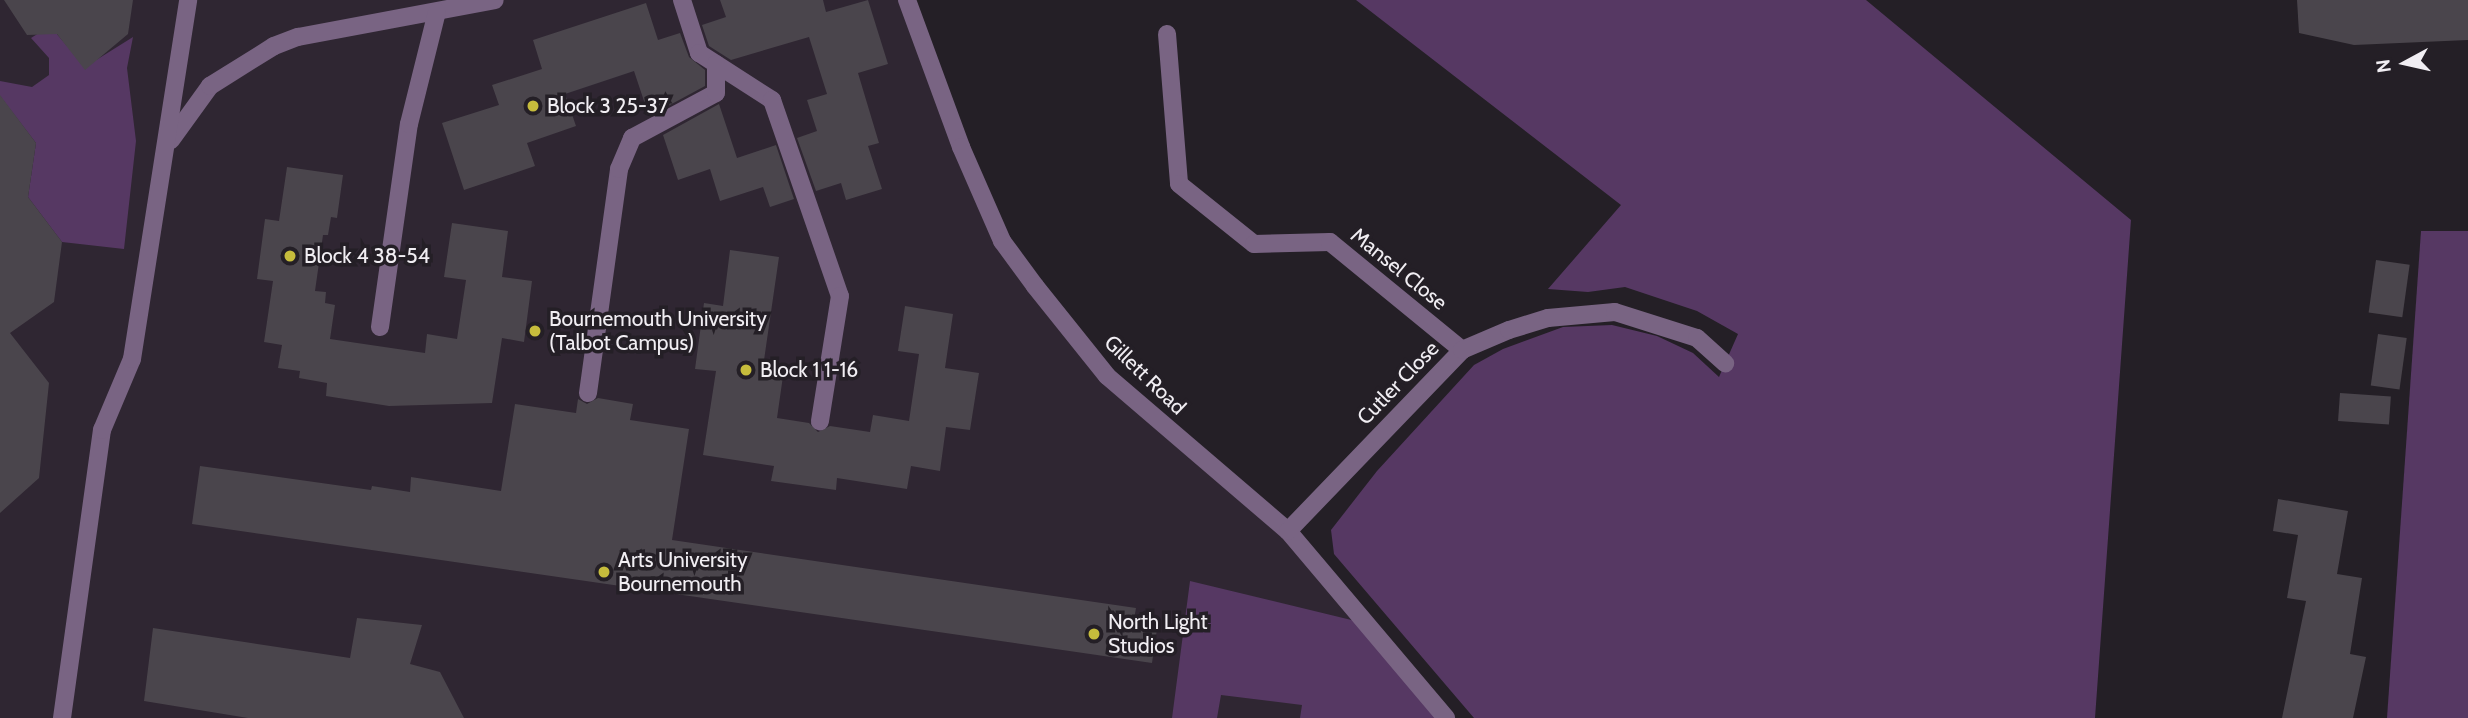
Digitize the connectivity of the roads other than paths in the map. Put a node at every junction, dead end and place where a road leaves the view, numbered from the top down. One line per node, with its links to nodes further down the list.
1 (188, 0): 8 (street)
2 (495, 0): 5 (street)
3 (681, 0): 7 (street)
4 (907, 0): 14 (street, Gillett Road)
5 (437, 12): 8 (street); 9 (street)
6 (1167, 34): 10 (street, Mansel Close)
7 (716, 64): 12 (street); 13 (street)
8 (165, 149): 15 (street)
9 (380, 327)
10 (1462, 350): 11 (street, Cutler Close); 14 (street, Cutler Close)
11 (1725, 363)
12 (588, 393)
13 (820, 421)
14 (1288, 531): 16 (street, Gillett Road)
15 (62, 718)
16 (1446, 718)

